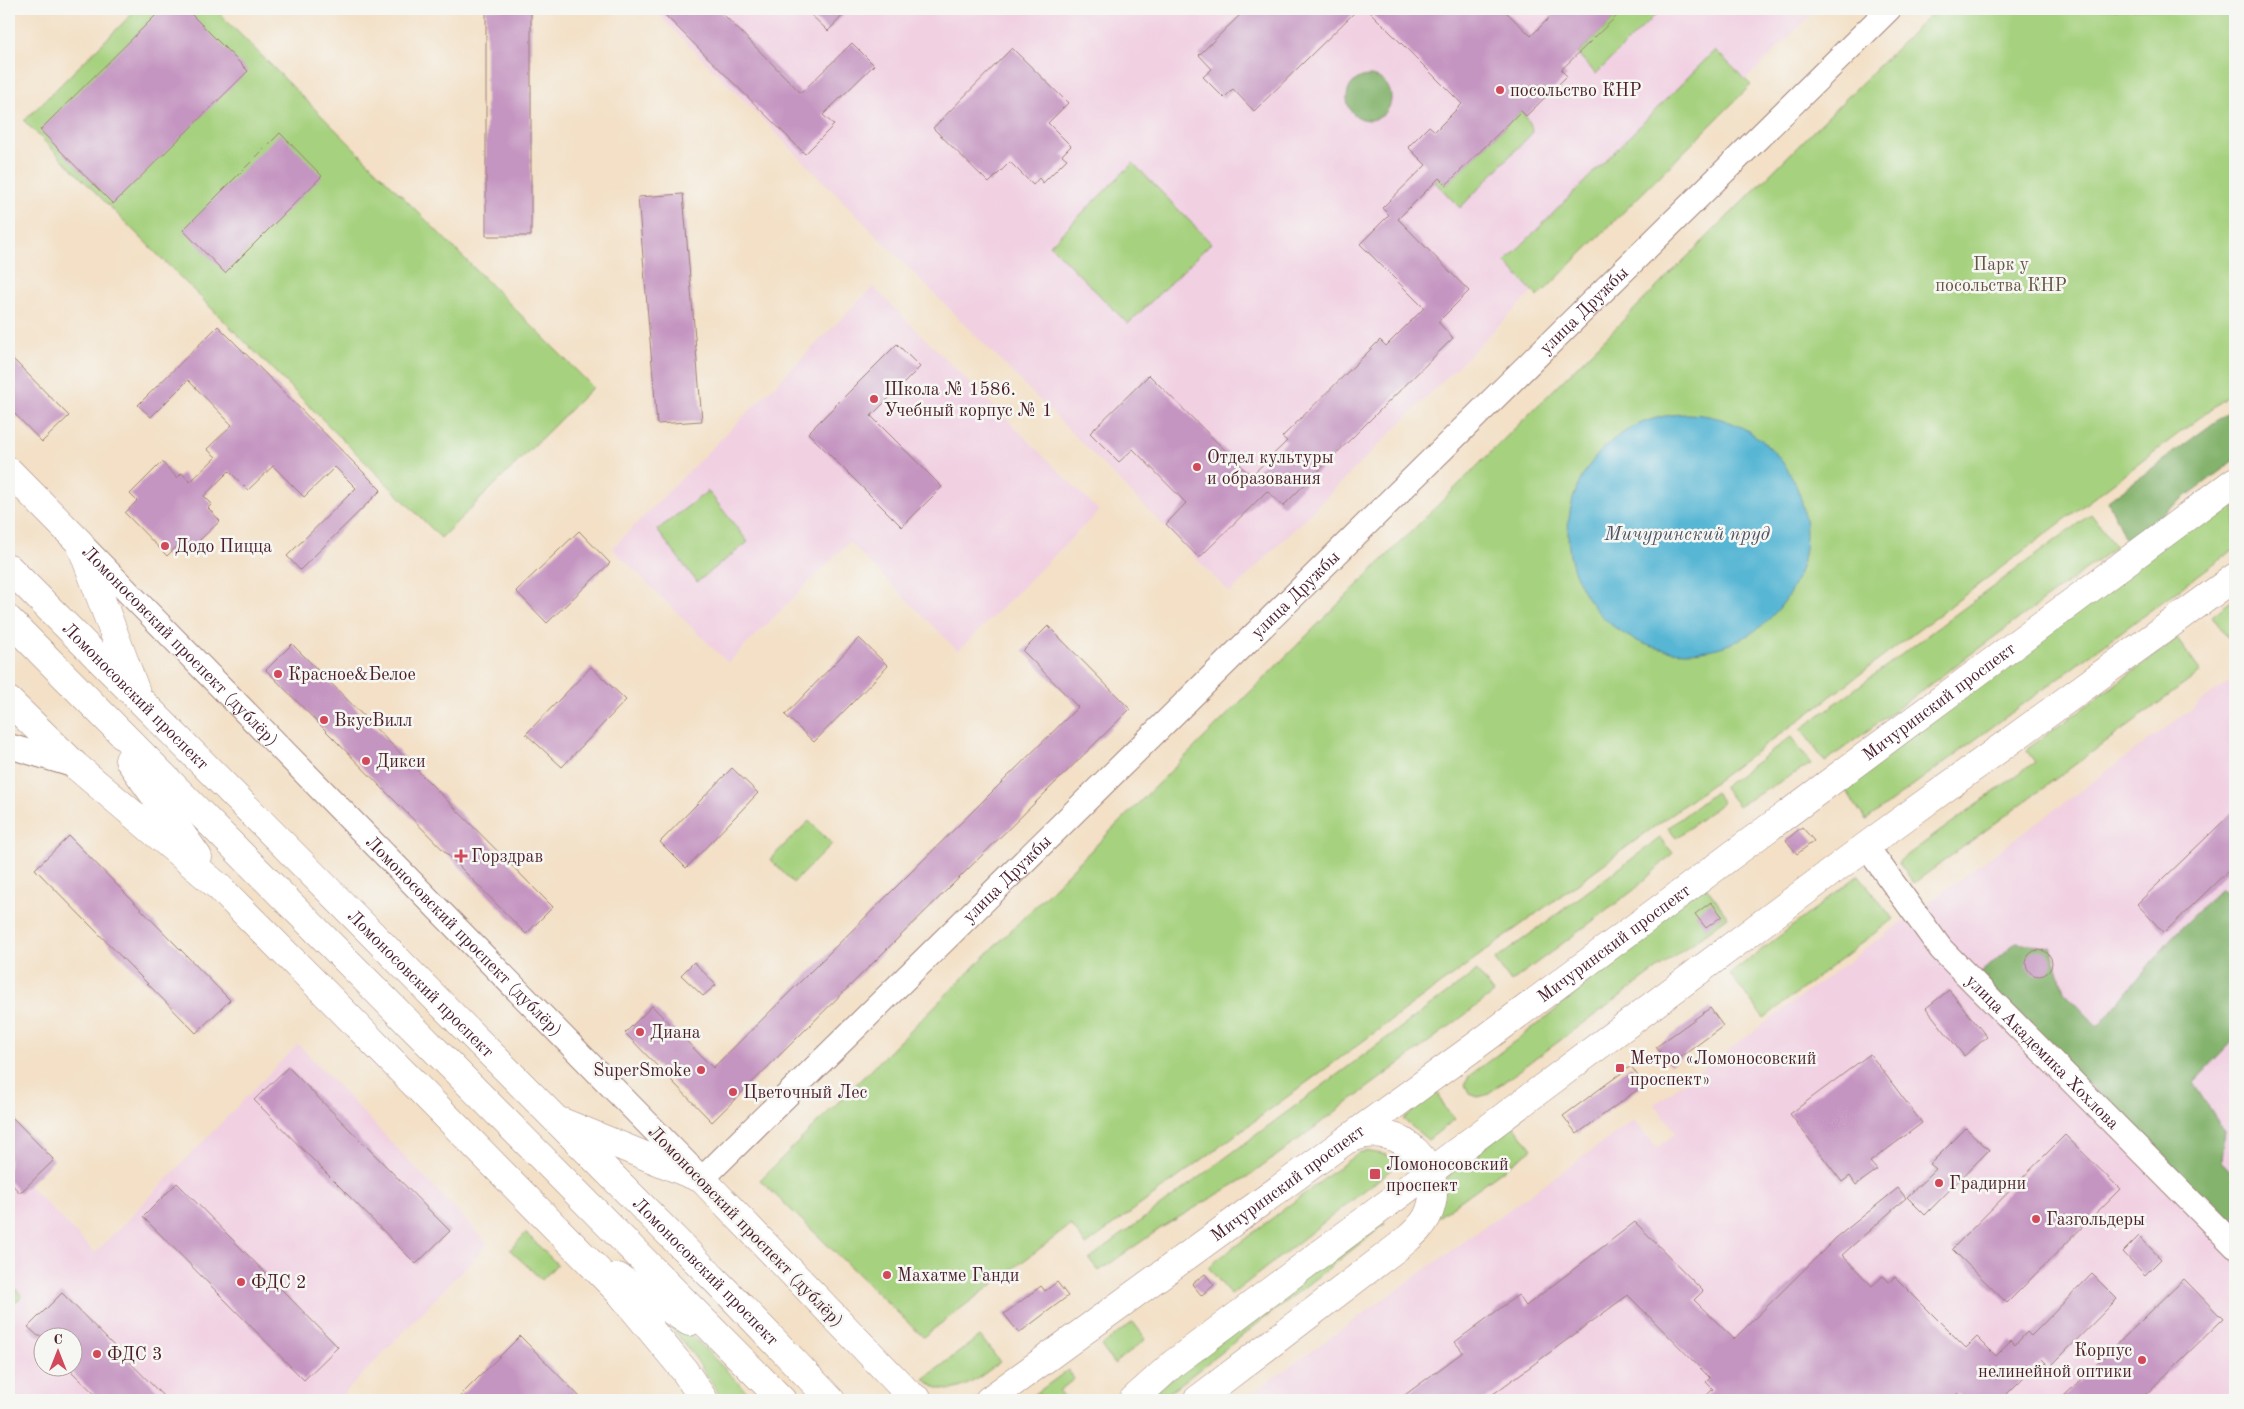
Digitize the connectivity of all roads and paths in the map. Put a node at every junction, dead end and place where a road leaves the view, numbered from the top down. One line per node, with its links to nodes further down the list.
1 (1889, 9): 18 (street, улица Дружбы)
2 (9, 471): 4 (main road, Ломоносовский проспект (дублёр))
3 (2235, 481): 16 (main road, Мичуринский проспект)
4 (80, 542): 9 (main road); 18 (street, Ломоносовский проспект (дублёр))
5 (9, 568): 9 (main road, Ломоносовский проспект)
6 (2235, 577): 13 (main road)
7 (9, 620): 8 (main road, Ломоносовский проспект)
8 (81, 693): 14 (main road); 21 (main road, Ломоносовский проспект)
9 (139, 700): 15 (main road, Ломоносовский проспект)
10 (9, 701): 12 (main road)
11 (9, 746): 12 (street)
12 (76, 766): 14 (main road)
13 (1866, 846): 17 (main road); 19 (street, улица Академика Хохлова)
14 (220, 887): 20 (main road)
15 (554, 1119): 18 (main road); 26 (main road, Ломоносовский проспект)
16 (1348, 1139): 17 (main road); 23 (main road, Мичуринский проспект)
17 (1429, 1172): 22 (main road); 28 (main road)
18 (702, 1179): 27 (main road, Ломоносовский проспект (дублёр))
19 (2235, 1246)
20 (584, 1255): 21 (main road); 24 (main road)
21 (735, 1351): 25 (main road, Ломоносовский проспект)
22 (1209, 1397)
23 (988, 1399)
24 (704, 1400)
25 (782, 1400)
26 (831, 1400)
27 (918, 1400)
28 (1133, 1400)

